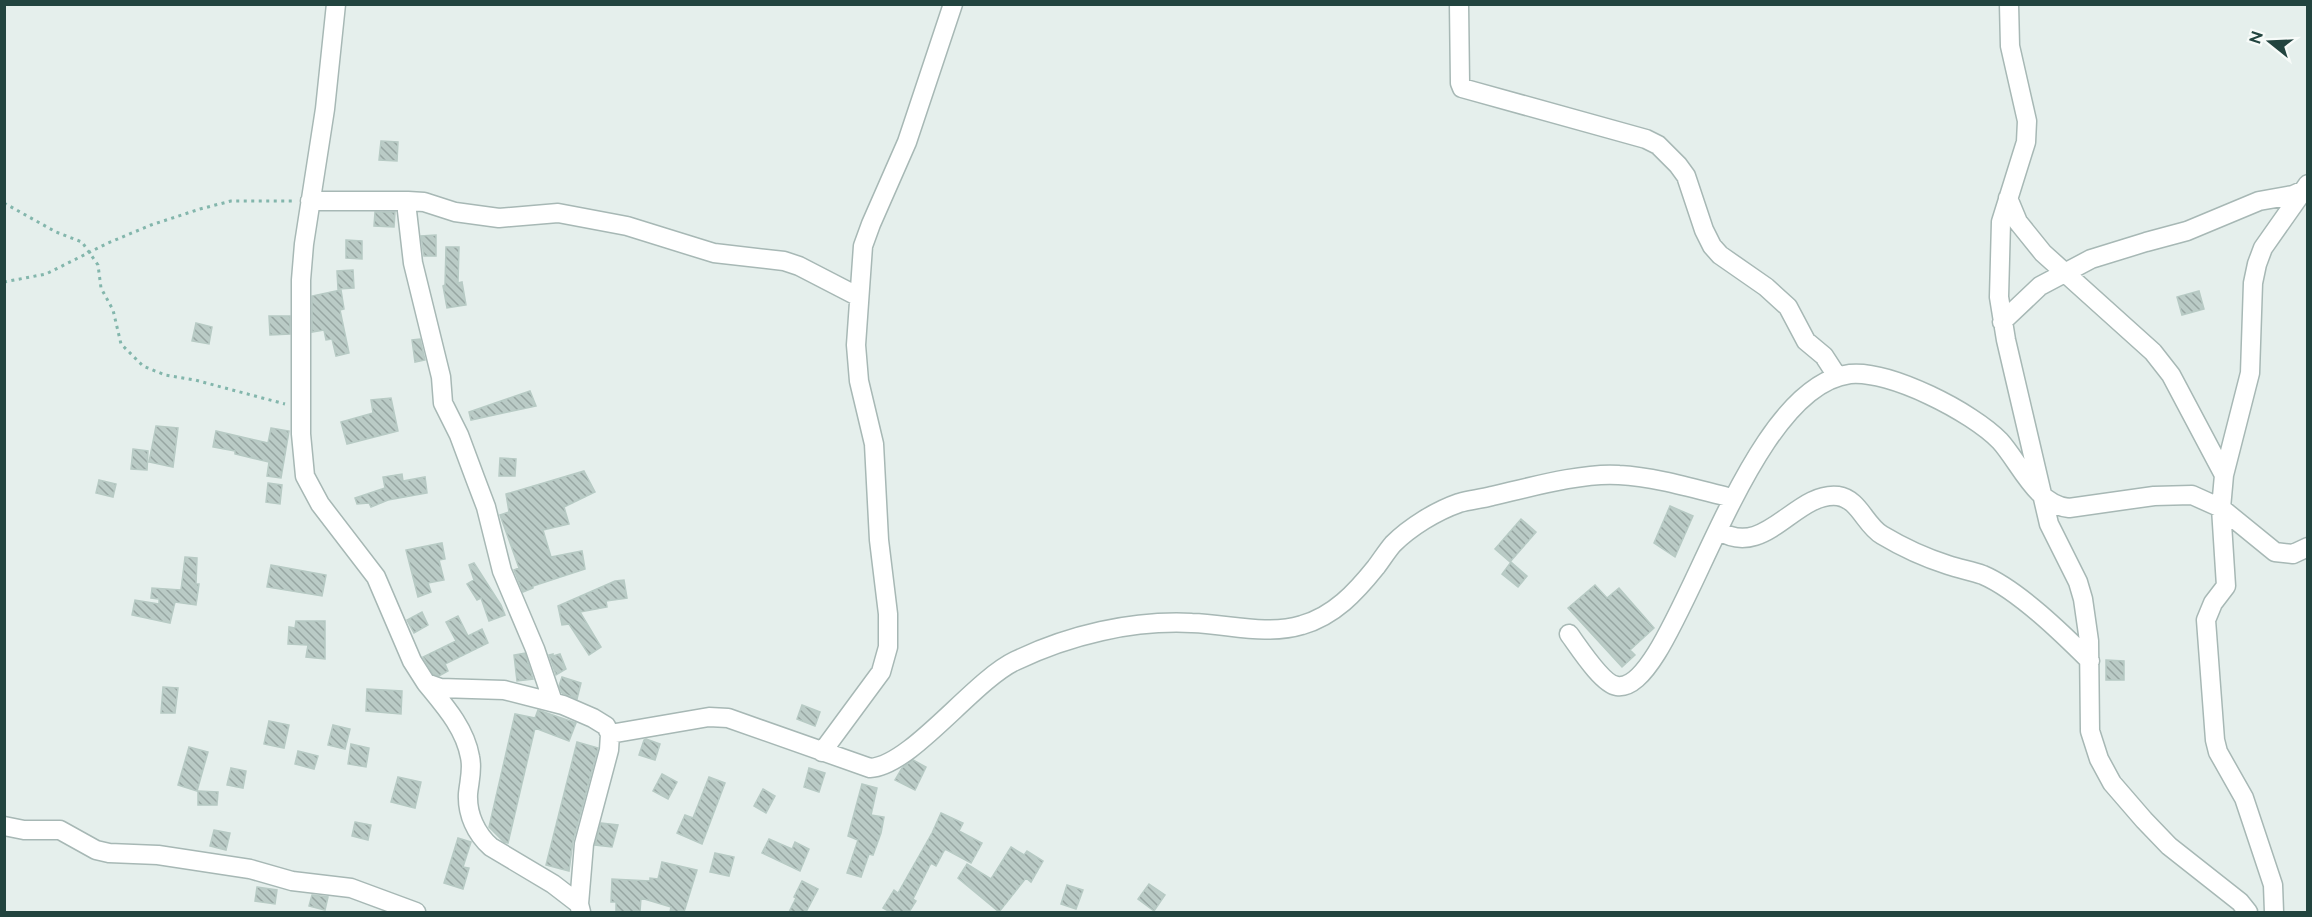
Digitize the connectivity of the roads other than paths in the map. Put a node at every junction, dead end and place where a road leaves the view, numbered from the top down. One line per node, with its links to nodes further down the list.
1 (336, 4): 7 (street)
2 (953, 4): 10 (street)
3 (1459, 4): 12 (street)
4 (2009, 4): 6 (street)
5 (2305, 187): 9 (street); 13 (street)
6 (2008, 198): 9 (street); 11 (street)
7 (310, 201): 8 (street); 21 (street)
8 (408, 201): 10 (street); 22 (street)
9 (2064, 272): 11 (street); 13 (street)
10 (859, 297): 24 (street)
11 (2002, 322): 14 (street)
12 (1837, 376): 14 (street); 15 (street)
13 (2224, 475): 16 (street)
14 (2042, 496): 16 (street); 20 (street)
15 (1732, 498): 17 (street); 24 (street)
16 (2221, 508): 18 (street); 29 (street)
17 (1718, 530): 19 (street); 20 (street)
18 (2307, 547)
19 (1569, 634)
20 (2090, 661): 28 (street)
21 (426, 683): 22 (street); 26 (street)
22 (553, 702): 23 (street)
23 (610, 734): 24 (street); 26 (street)
24 (822, 752)
25 (4, 826): 27 (street)
26 (580, 908)
27 (416, 912)
28 (2248, 912)
29 (2274, 912)

